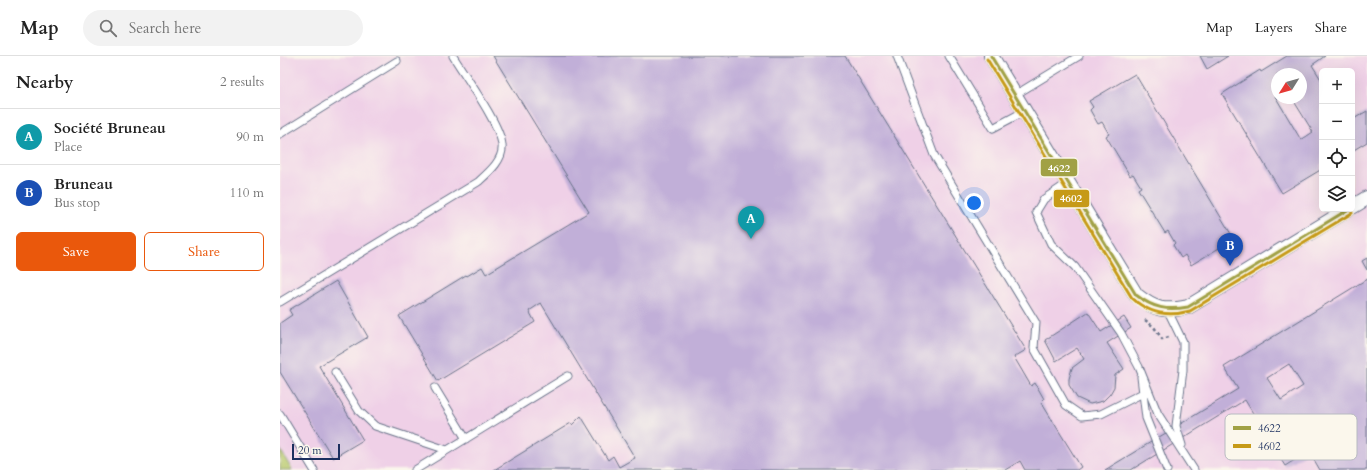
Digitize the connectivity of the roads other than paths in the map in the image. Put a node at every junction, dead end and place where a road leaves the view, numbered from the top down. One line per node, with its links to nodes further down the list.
1 (453, 56): 14 (lane)
2 (898, 56): 20 (lane)
3 (949, 56): 8 (lane)
4 (991, 56): 7 (street)
5 (1079, 56): 7 (lane)
6 (397, 61): 9 (lane)
7 (1015, 95): 8 (street)
8 (1025, 111): 10 (street)
9 (280, 134)
10 (1068, 183): 15 (street); 16 (lane)
11 (1367, 198): 12 (street)
12 (1355, 205)
13 (1344, 212): 15 (street)
14 (280, 302)
15 (1168, 311): 24 (lane)
16 (1139, 367): 20 (lane); 24 (lane)
17 (335, 372): 23 (lane)
18 (568, 376): 22 (lane)
19 (435, 388): 22 (lane)
20 (1143, 393): 27 (lane)
21 (280, 414): 25 (lane)
22 (466, 439): 23 (lane)
23 (447, 450): 26 (lane)
24 (1186, 455): 28 (lane)
25 (314, 470)
26 (417, 470)
27 (1167, 470)
28 (1194, 470)

